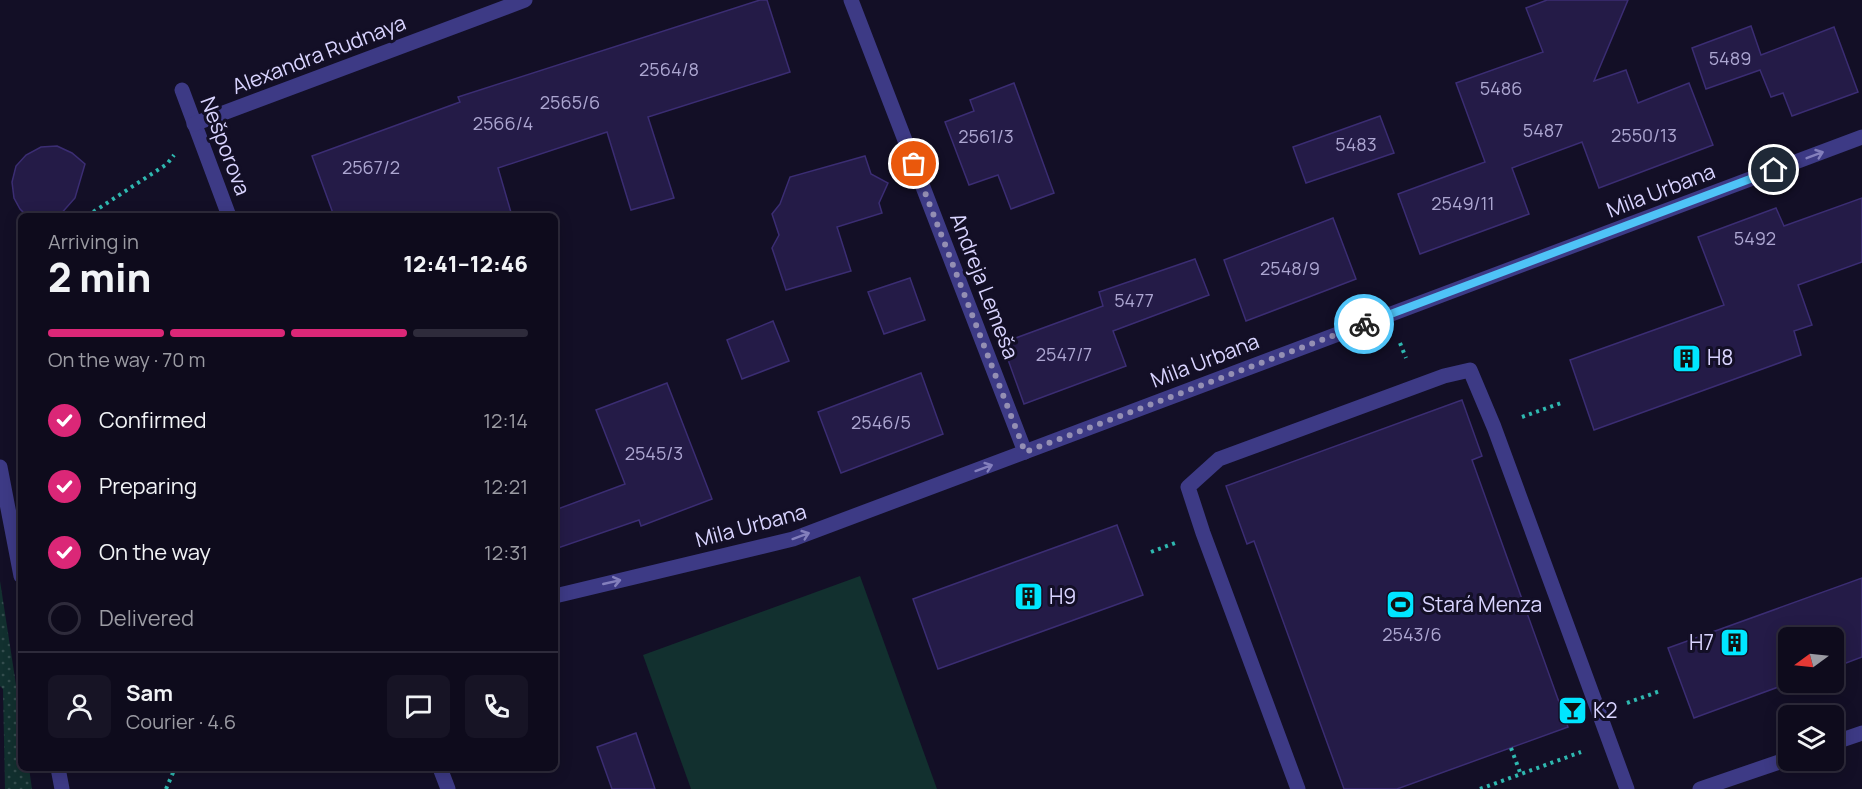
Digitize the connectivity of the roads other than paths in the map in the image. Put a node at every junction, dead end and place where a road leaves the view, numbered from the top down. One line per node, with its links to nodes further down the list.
1 (525, 0): 4 (street, Alexandra Rudnaya)
2 (851, 0): 7 (street, Andreja Lemeša)
3 (182, 90): 4 (street, Nešporova)
4 (194, 124): 6 (street, Nešporova)
5 (1862, 137): 7 (street, Mila Urbana, one-way to 5)
6 (228, 213)
7 (1025, 452): 10 (street, Mila Urbana, one-way to 7)
8 (0, 467): 9 (street)
9 (18, 560)
10 (558, 595)
11 (1862, 733): 12 (street)
12 (1844, 739)
13 (1778, 762): 20 (street)
14 (59, 771): 16 (street)
15 (441, 771): 17 (street)
16 (62, 789)
17 (448, 789)
18 (1298, 789): 19 (street)
19 (1627, 789)
20 (1700, 789)

